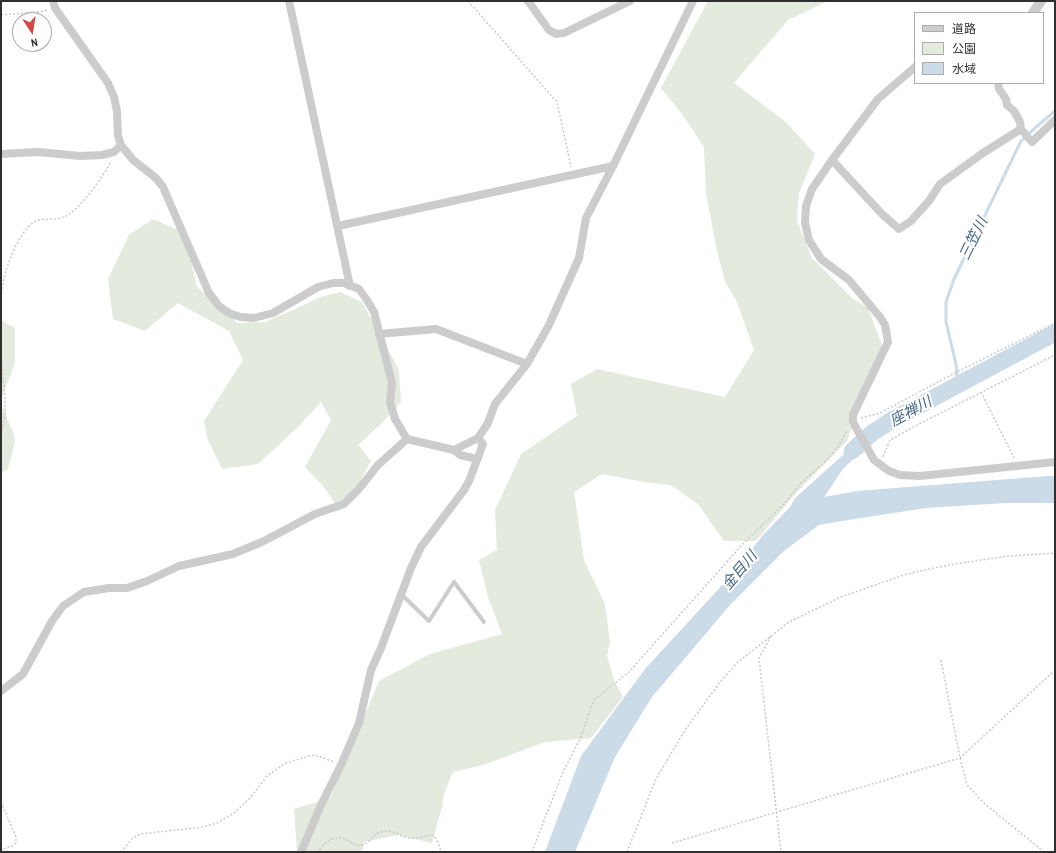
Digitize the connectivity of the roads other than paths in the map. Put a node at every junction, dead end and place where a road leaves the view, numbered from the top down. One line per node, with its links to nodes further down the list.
1 (289, 1): 16 (street)
2 (528, 1): 3 (street)
3 (630, 1)
4 (693, 1): 15 (street)
5 (1041, 1): 7 (street)
6 (54, 4): 12 (street)
7 (1034, 12)
8 (914, 68): 14 (street)
9 (998, 84): 11 (street)
10 (1055, 120): 11 (street)
11 (1021, 129): 14 (street)
12 (121, 145): 13 (street); 17 (street)
13 (1, 154)
14 (832, 160): 24 (street)
15 (613, 166): 16 (street); 19 (street)
16 (338, 226): 17 (street)
17 (350, 286): 18 (street)
18 (380, 334): 19 (street); 21 (street)
19 (527, 364): 20 (street)
20 (478, 438): 22 (street); 23 (street)
21 (407, 439): 22 (street); 27 (street)
22 (454, 450): 23 (street)
23 (477, 459): 25 (street)
24 (1055, 462)
25 (402, 595): 26 (lane); 28 (street)
26 (484, 622)
27 (1, 691)
28 (301, 852)

